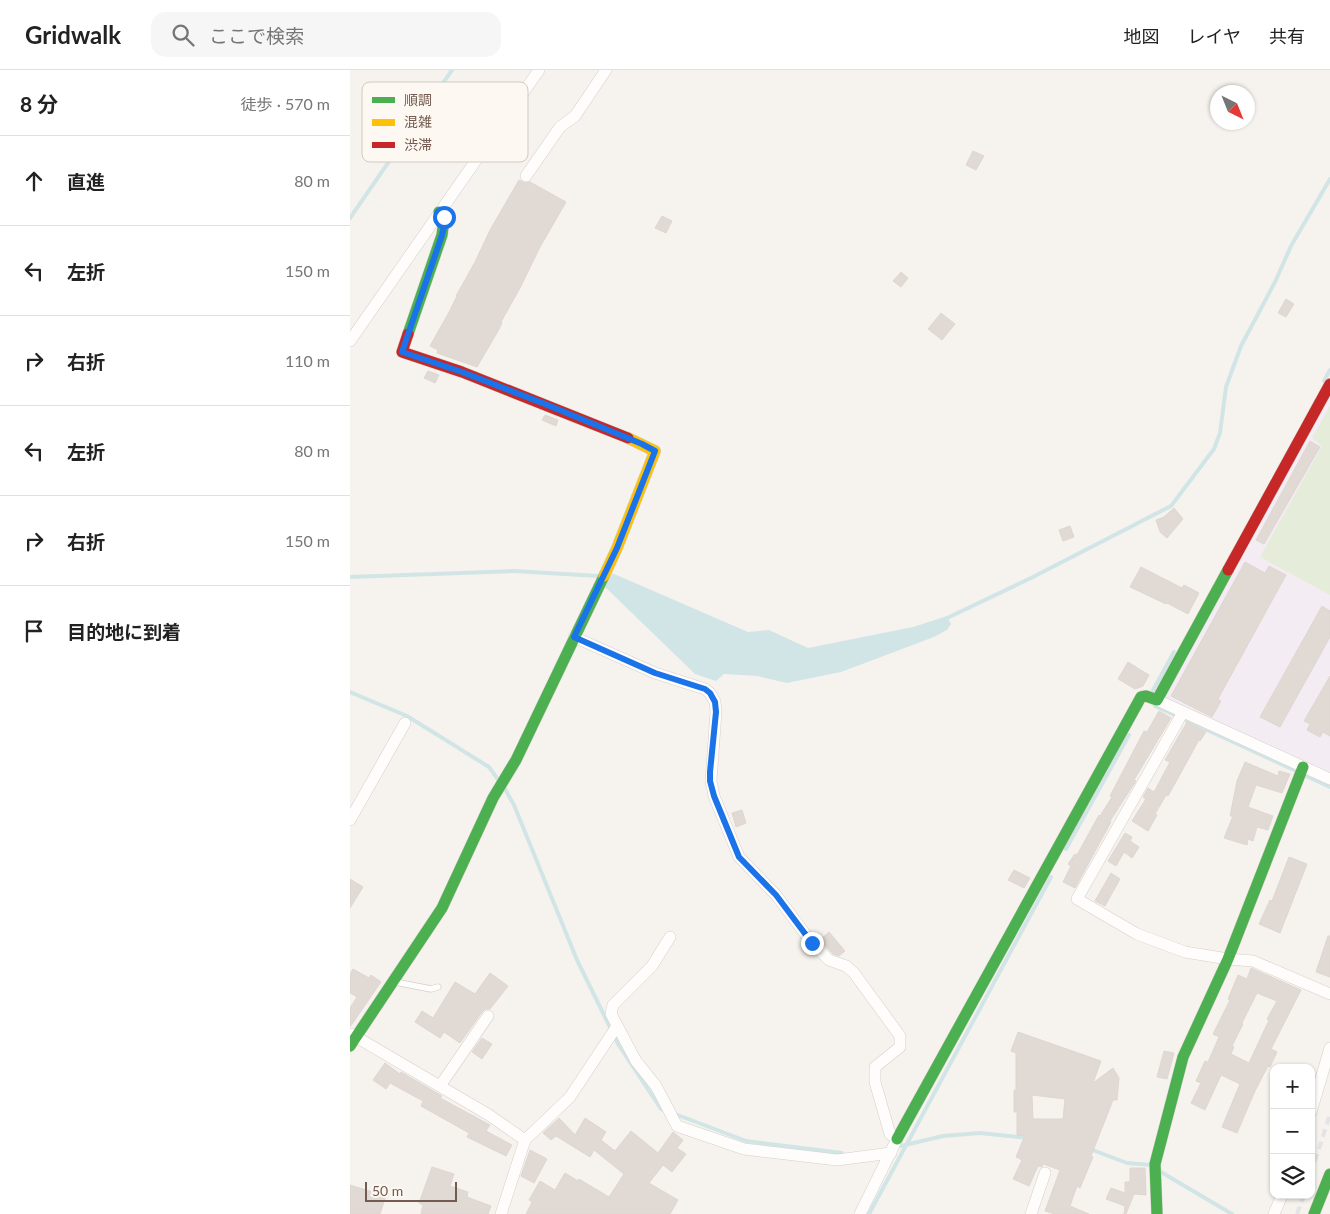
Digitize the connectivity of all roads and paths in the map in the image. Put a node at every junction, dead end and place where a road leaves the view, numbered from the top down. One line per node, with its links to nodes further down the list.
1 (538, 70): 3 (street)
2 (606, 70): 5 (street)
3 (528, 84)
4 (474, 162): 6 (street)
5 (526, 176)
6 (439, 212): 7 (street); 9 (main road)
7 (350, 341)
8 (1330, 384): 10 (main road)
9 (574, 637): 18 (main road); 27 (street)
10 (1152, 698): 11 (street); 27 (main road)
11 (1181, 716): 13 (street); 17 (street)
12 (405, 723): 15 (street)
13 (1303, 767): 14 (street); 17 (main road)
14 (1330, 779)
15 (350, 820)
16 (670, 937): 22 (street)
17 (1228, 959): 20 (street); 36 (main road)
18 (393, 982): 19 (lane); 23 (main road)
19 (438, 987)
20 (1330, 994)
21 (488, 1016): 25 (street)
22 (617, 1026): 28 (street); 29 (street)
23 (352, 1039): 25 (street)
24 (1330, 1048): 26 (street)
25 (440, 1086): 28 (street)
26 (1312, 1109)
27 (897, 1139): 29 (street)
28 (525, 1140): 33 (street)
29 (891, 1153): 34 (street)
30 (1045, 1173): 35 (street)
31 (1330, 1174): 38 (main road)
32 (1280, 1199): 37 (street)
33 (501, 1214)
34 (860, 1214)
35 (1031, 1214)
36 (1158, 1214)
37 (1274, 1214)
38 (1314, 1214)

